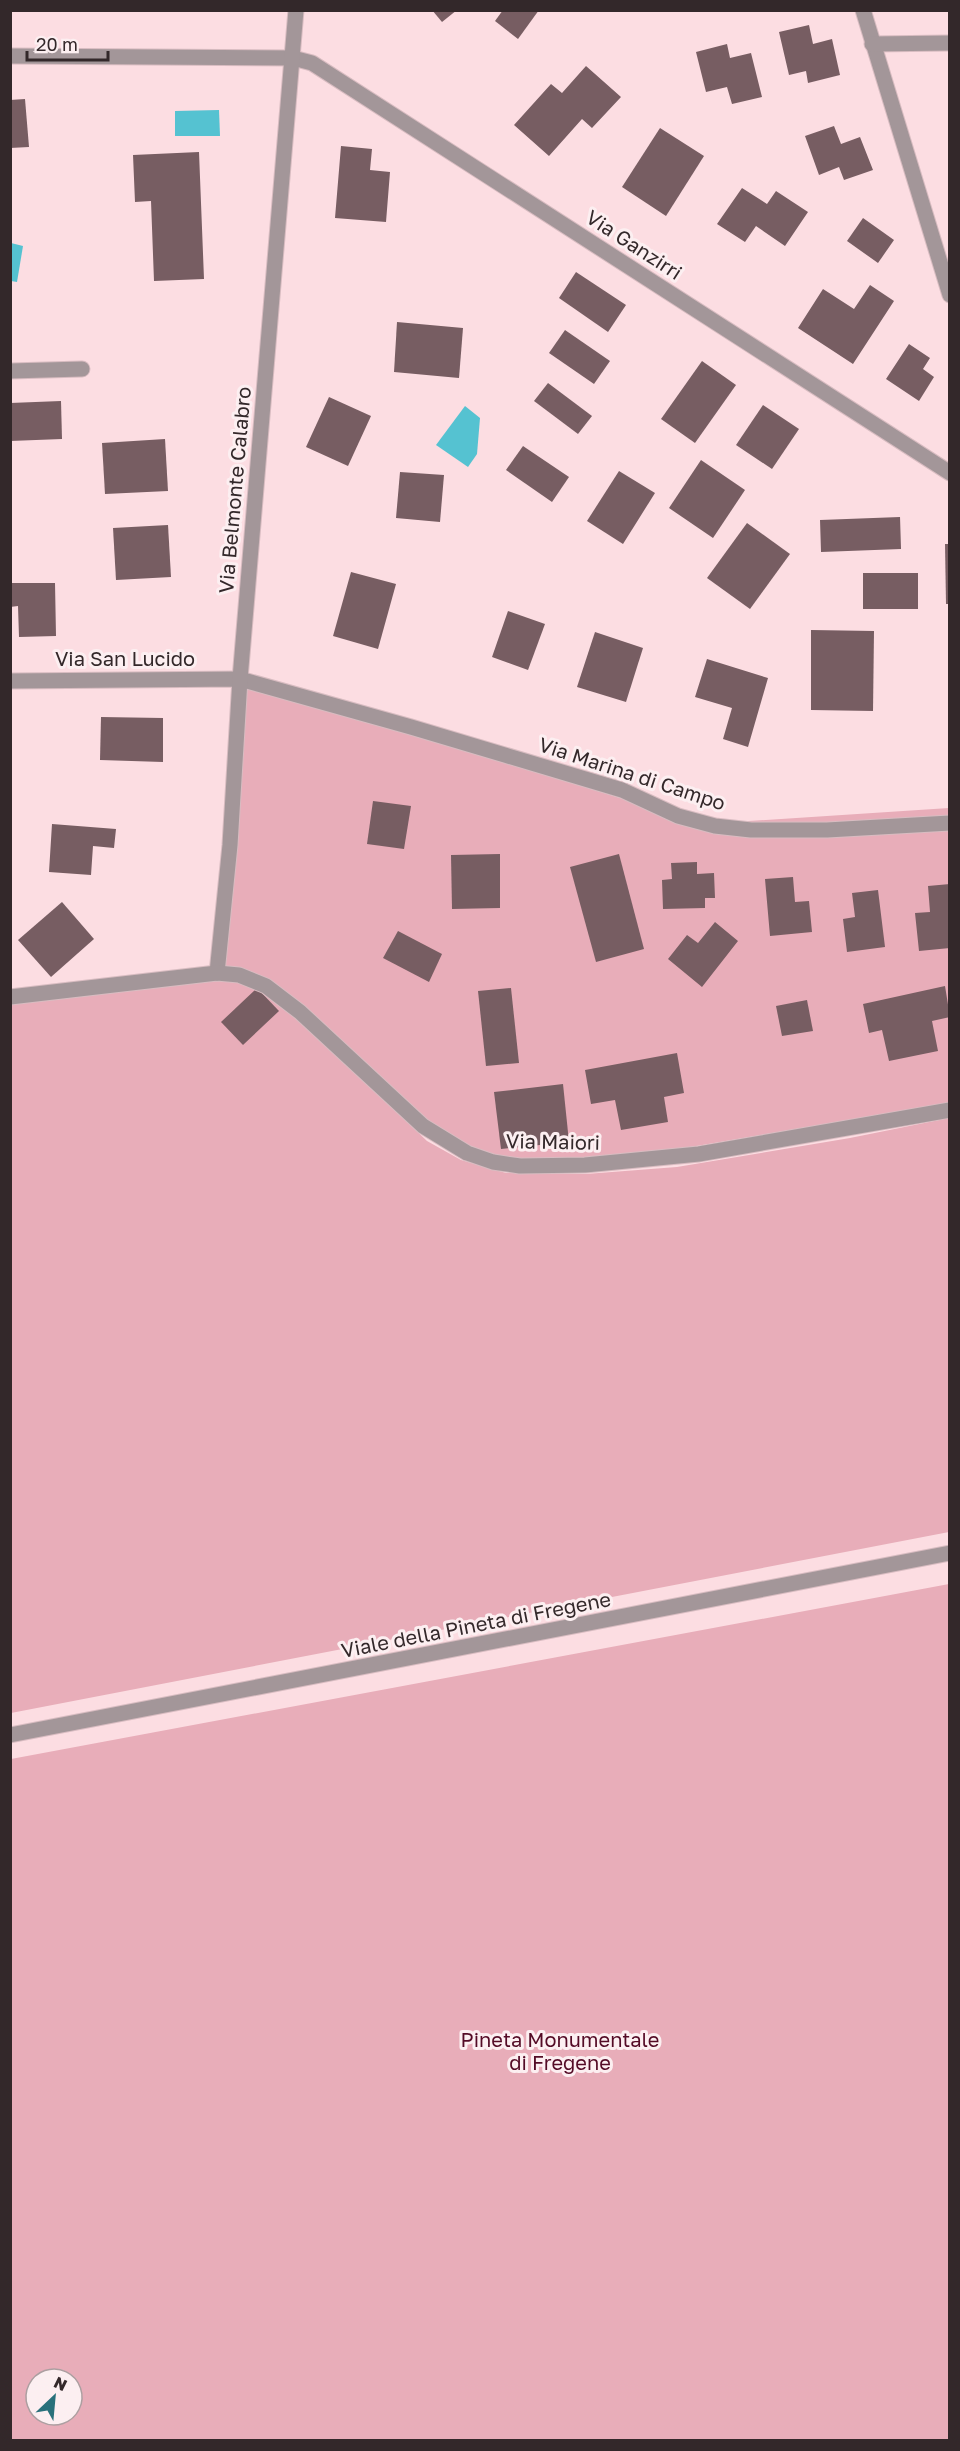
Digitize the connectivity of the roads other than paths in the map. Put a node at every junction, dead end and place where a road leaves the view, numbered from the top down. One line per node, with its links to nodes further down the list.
1 (296, 10): 6 (street, Via Belmonte Calabro)
2 (863, 10): 4 (street)
3 (950, 43): 4 (street)
4 (872, 44): 7 (street)
5 (10, 56): 6 (street)
6 (293, 58): 10 (street, Via Ganzirri); 11 (street, Via Belmonte Calabro)
7 (950, 295)
8 (82, 369): 9 (street)
9 (10, 371)
10 (950, 473)
11 (240, 680): 12 (street, Via San Lucido); 13 (street, Via Marina di Campo); 14 (street, Via Belmonte Calabro)
12 (10, 681)
13 (950, 823)
14 (217, 973): 15 (street, Via Maiori); 16 (street, Via Maiori)
15 (10, 997)
16 (950, 1110)
17 (950, 1554): 18 (street, Viale della Pineta di Fregene)
18 (10, 1735)

